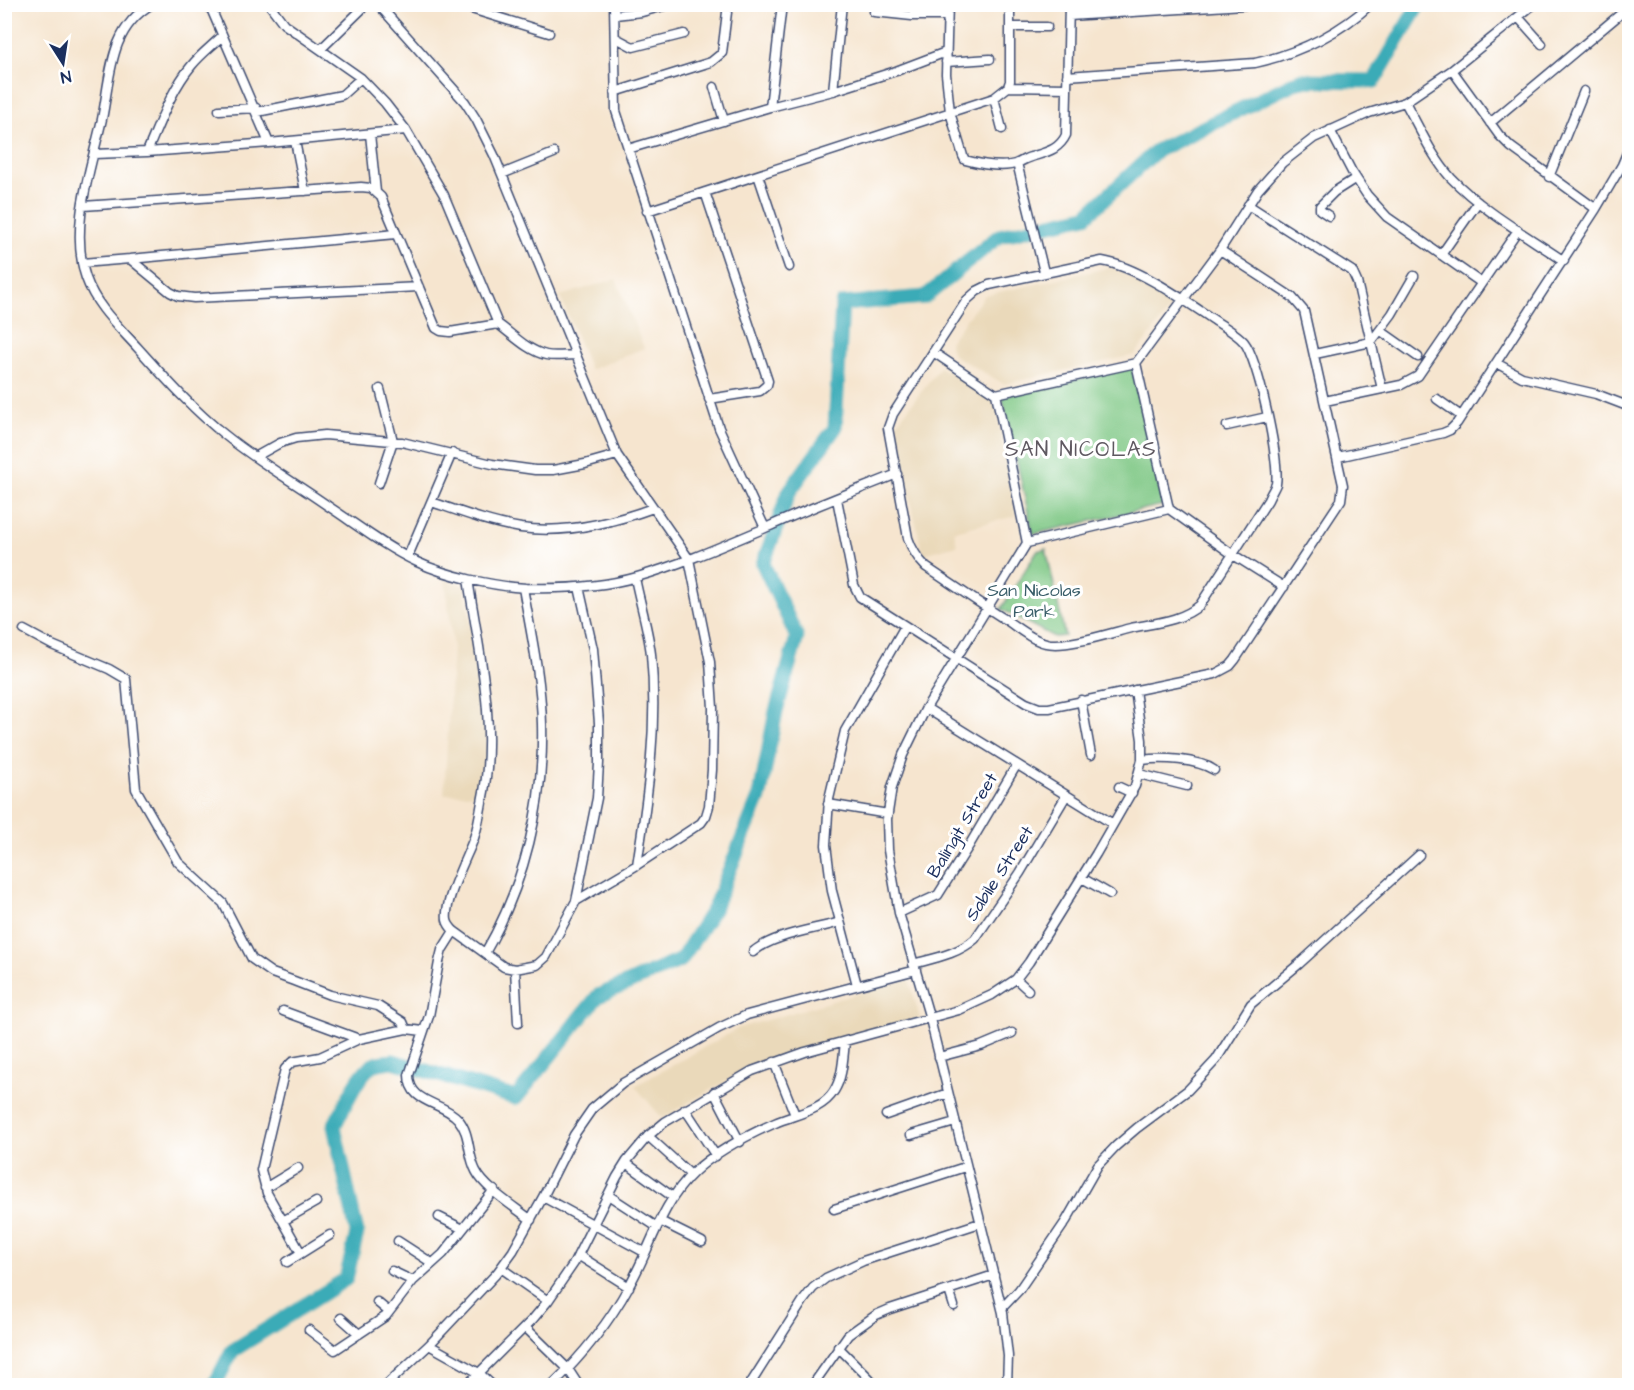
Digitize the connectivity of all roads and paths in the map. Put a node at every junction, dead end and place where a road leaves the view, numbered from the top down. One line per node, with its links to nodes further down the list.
1 (152, 4): 62 (street)
2 (209, 4): 28 (street)
3 (269, 4): 31 (street)
4 (378, 4): 64 (street)
5 (455, 4): 26 (street)
6 (614, 4): 20 (street)
7 (671, 4): 20 (street)
8 (728, 4): 43 (street)
9 (842, 4): 41 (street)
10 (948, 4): 21 (street)
11 (1010, 4): 24 (street)
12 (1069, 4): 22 (street)
13 (1260, 4): 22 (street)
14 (1371, 4): 36 (street)
15 (1534, 4): 23 (street)
16 (780, 5): 46 (street)
17 (1629, 6): 51 (street)
18 (362, 9): 31 (street)
19 (874, 12): 21 (street)
20 (615, 15): 29 (street)
21 (948, 16): 32 (street)
22 (1068, 16): 36 (street)
23 (1518, 17): 30 (street); 35 (street)
24 (1010, 27): 25 (street); 39 (street)
25 (1047, 27)
26 (549, 33)
27 (684, 34): 29 (street)
28 (222, 36): 48 (street); 60 (street)
29 (615, 38): 43 (street)
30 (1542, 44)
31 (321, 49): 37 (street)
32 (946, 52): 34 (street); 41 (street)
33 (990, 58): 34 (street)
34 (946, 62): 49 (street)
35 (1452, 70): 45 (street); 51 (street)
36 (1067, 76): 40 (street)
37 (361, 78): 48 (street); 53 (street)
38 (714, 87): 50 (street)
39 (1008, 87): 40 (street); 44 (street)
40 (1067, 88): 63 (street)
41 (833, 91): 46 (street)
42 (1584, 91): 66 (street)
43 (615, 92): 59 (street)
44 (994, 98): 49 (street); 52 (street)
45 (1406, 102): 54 (street); 71 (street)
46 (770, 107): 50 (street)
47 (219, 110): 48 (street)
48 (256, 110): 57 (street)
49 (950, 112): 63 (street); 65 (street)
50 (723, 121): 59 (street)
51 (1490, 123): 66 (street)
52 (1002, 129)
53 (406, 130): 55 (street); 90 (street)
54 (1330, 130): 67 (street); 72 (street)
55 (370, 134): 56 (street); 69 (street)
56 (296, 141): 57 (street); 68 (street)
57 (269, 143): 60 (street)
58 (1629, 146): 74 (street)
59 (628, 149): 75 (street)
60 (147, 152): 62 (street)
61 (554, 153): 64 (street)
62 (94, 154): 73 (street)
63 (1017, 163): 85 (street)
64 (502, 174): 95 (street)
65 (758, 175): 70 (street); 84 (street)
66 (1549, 177): 74 (street)
67 (1356, 178): 76 (street); 80 (street)
68 (305, 191): 69 (street); 73 (street)
69 (376, 192): 78 (street)
70 (705, 192): 75 (street); 102 (street)
71 (1478, 201): 77 (street); 80 (street)
72 (1248, 205): 79 (street); 92 (street)
73 (83, 206): 83 (street)
74 (1596, 209): 82 (street)
75 (647, 210): 102 (street)
76 (1329, 216)
77 (1518, 230): 82 (street); 87 (street)
78 (396, 234): 81 (street); 88 (street)
79 (1220, 250): 89 (street); 94 (street)
80 (1441, 255): 87 (street)
81 (130, 259): 83 (street); 88 (street)
82 (1564, 261): 98 (street)
83 (82, 263): 112 (street)
84 (789, 267)
85 (1044, 272): 89 (street); 93 (street)
86 (1414, 276): 91 (street)
87 (1480, 282): 100 (street)
88 (419, 287): 90 (street)
89 (1183, 299): 97 (street); 107 (street)
90 (498, 324): 95 (street)
91 (1381, 331): 92 (street); 96 (street)
92 (1371, 342): 94 (street); 100 (street)
93 (933, 352): 101 (street); 114 (street)
94 (1315, 354): 104 (street)
95 (575, 356): 111 (street)
96 (1418, 357)
97 (1136, 363): 101 (street); 119 (street)
98 (1496, 363): 105 (street); 106 (street)
99 (380, 389): 109 (street)
100 (1382, 389): 104 (street)
101 (996, 394): 121 (street)
102 (709, 399): 120 (street)
103 (1437, 399): 106 (street)
104 (1325, 401): 113 (street)
105 (1629, 407)
106 (1461, 416): 113 (street)
107 (1267, 417): 108 (street); 122 (street)
108 (1227, 426)
109 (393, 441): 110 (street); 112 (street); 115 (street)
110 (452, 453): 111 (street); 117 (street)
111 (617, 455): 118 (street)
112 (255, 457): 123 (street)
113 (1338, 457): 128 (street)
114 (897, 474): 116 (street); 130 (street)
115 (379, 483)
116 (837, 499): 120 (street); 131 (street)
117 (432, 502): 118 (street); 123 (street)
118 (653, 508): 124 (street)
119 (1169, 509): 121 (street); 122 (street)
120 (768, 526): 124 (street)
121 (1027, 543): 130 (street)
122 (1232, 554): 128 (street); 130 (street)
123 (408, 556): 126 (street)
124 (689, 559): 125 (street); 150 (street)
125 (635, 578): 127 (street); 150 (street)
126 (468, 579): 129 (street); 156 (street)
127 (579, 587): 129 (street); 153 (street)
128 (1284, 587): 134 (street)
129 (523, 588): 158 (street)
130 (986, 608): 133 (street)
131 (905, 626): 133 (street); 146 (street)
132 (24, 630): 167 (street)
133 (956, 659): 135 (street); 136 (street)
134 (1135, 690): 135 (street); 138 (street)
135 (1082, 700): 137 (street)
136 (926, 708): 139 (street); 147 (street)
137 (1091, 755)
138 (1142, 760): 140 (street); 141 (street)
139 (1016, 766): 145 (street); 154 (street, Balingit Street)
140 (1214, 770)
141 (1139, 774): 142 (street); 144 (street)
142 (1187, 786)
143 (1119, 787): 144 (street)
144 (1132, 793): 148 (street)
145 (1066, 796): 148 (street); 159 (street, Sabile Street)
146 (828, 804): 147 (street); 155 (street)
147 (888, 814): 154 (street)
148 (1113, 824): 151 (street)
149 (1419, 855): 219 (street)
150 (637, 865): 153 (street)
151 (1082, 878): 152 (street); 161 (street)
152 (1110, 894)
153 (576, 902): 160 (street)
154 (899, 913): 159 (street)
155 (840, 922): 157 (street); 162 (street)
156 (454, 931): 158 (street); 168 (street)
157 (753, 952)
158 (485, 953): 160 (street)
159 (914, 967): 162 (street, Sabile Street); 165 (street)
160 (515, 969): 166 (street)
161 (1016, 980): 163 (street); 165 (street)
162 (857, 985): 191 (street, Sabile Street)
163 (1028, 990)
164 (283, 1011): 170 (street)
165 (930, 1019): 171 (street); 172 (street)
166 (518, 1023)
167 (406, 1029): 168 (street); 170 (street)
168 (423, 1031): 189 (street)
169 (1012, 1033): 172 (street)
170 (359, 1039): 188 (street)
171 (845, 1042): 173 (street); 177 (street)
172 (939, 1057): 175 (street)
173 (774, 1062): 174 (street); 177 (street)
174 (714, 1092): 176 (street); 182 (street)
175 (948, 1093): 178 (street); 179 (street)
176 (685, 1109): 180 (street); 183 (street)
177 (795, 1115): 182 (street)
178 (886, 1115)
179 (955, 1122): 181 (street); 185 (street)
180 (648, 1136): 184 (street); 187 (street)
181 (911, 1136)
182 (740, 1142): 183 (street)
183 (716, 1156): 187 (street)
184 (626, 1163): 190 (street); 192 (street)
185 (965, 1167): 194 (street); 198 (street)
186 (298, 1168): 188 (street)
187 (691, 1175): 192 (street)
188 (265, 1188): 197 (street)
189 (494, 1190): 196 (street); 201 (street)
190 (608, 1195): 199 (street); 200 (street)
191 (543, 1197): 196 (street, Sabile Street); 200 (street)
192 (674, 1197): 199 (street)
193 (316, 1202): 197 (street)
194 (834, 1209)
195 (440, 1217): 201 (street)
196 (531, 1220): 210 (street, Sabile Street)
197 (283, 1221): 205 (street)
198 (980, 1223): 212 (street); 230 (street)
199 (658, 1224): 204 (street); 206 (street)
200 (594, 1226): 206 (street); 207 (street)
201 (463, 1229): 209 (street)
202 (330, 1235): 205 (street)
203 (398, 1241): 209 (street)
204 (702, 1242)
205 (301, 1252): 208 (street)
206 (645, 1252): 214 (street)
207 (578, 1255): 214 (street); 216 (street)
208 (287, 1262)
209 (432, 1263): 213 (street)
210 (501, 1268): 216 (street); 225 (street, Sabile Street)
211 (392, 1271): 213 (street)
212 (994, 1275): 215 (street); 219 (street)
213 (413, 1281): 220 (street)
214 (629, 1287): 227 (street)
215 (949, 1290): 218 (street); 226 (street)
216 (548, 1301): 222 (street)
217 (377, 1302): 220 (street)
218 (954, 1306)
219 (1002, 1308): 238 (street)
220 (389, 1312): 224 (street)
221 (340, 1318): 224 (street)
222 (525, 1327): 227 (street); 228 (street)
223 (309, 1330): 224 (street)
224 (359, 1334)
225 (429, 1345): 228 (street); 231 (street, Sabile Street)
226 (838, 1347): 229 (street); 237 (street)
227 (568, 1369): 234 (street); 235 (street)
228 (479, 1373): 232 (street); 233 (street)
229 (870, 1379)
230 (751, 1383): 236 (street)
231 (385, 1386)
232 (466, 1386)
233 (493, 1386)
234 (551, 1386)
235 (579, 1386)
236 (761, 1386)
237 (812, 1386)
238 (1007, 1386)

